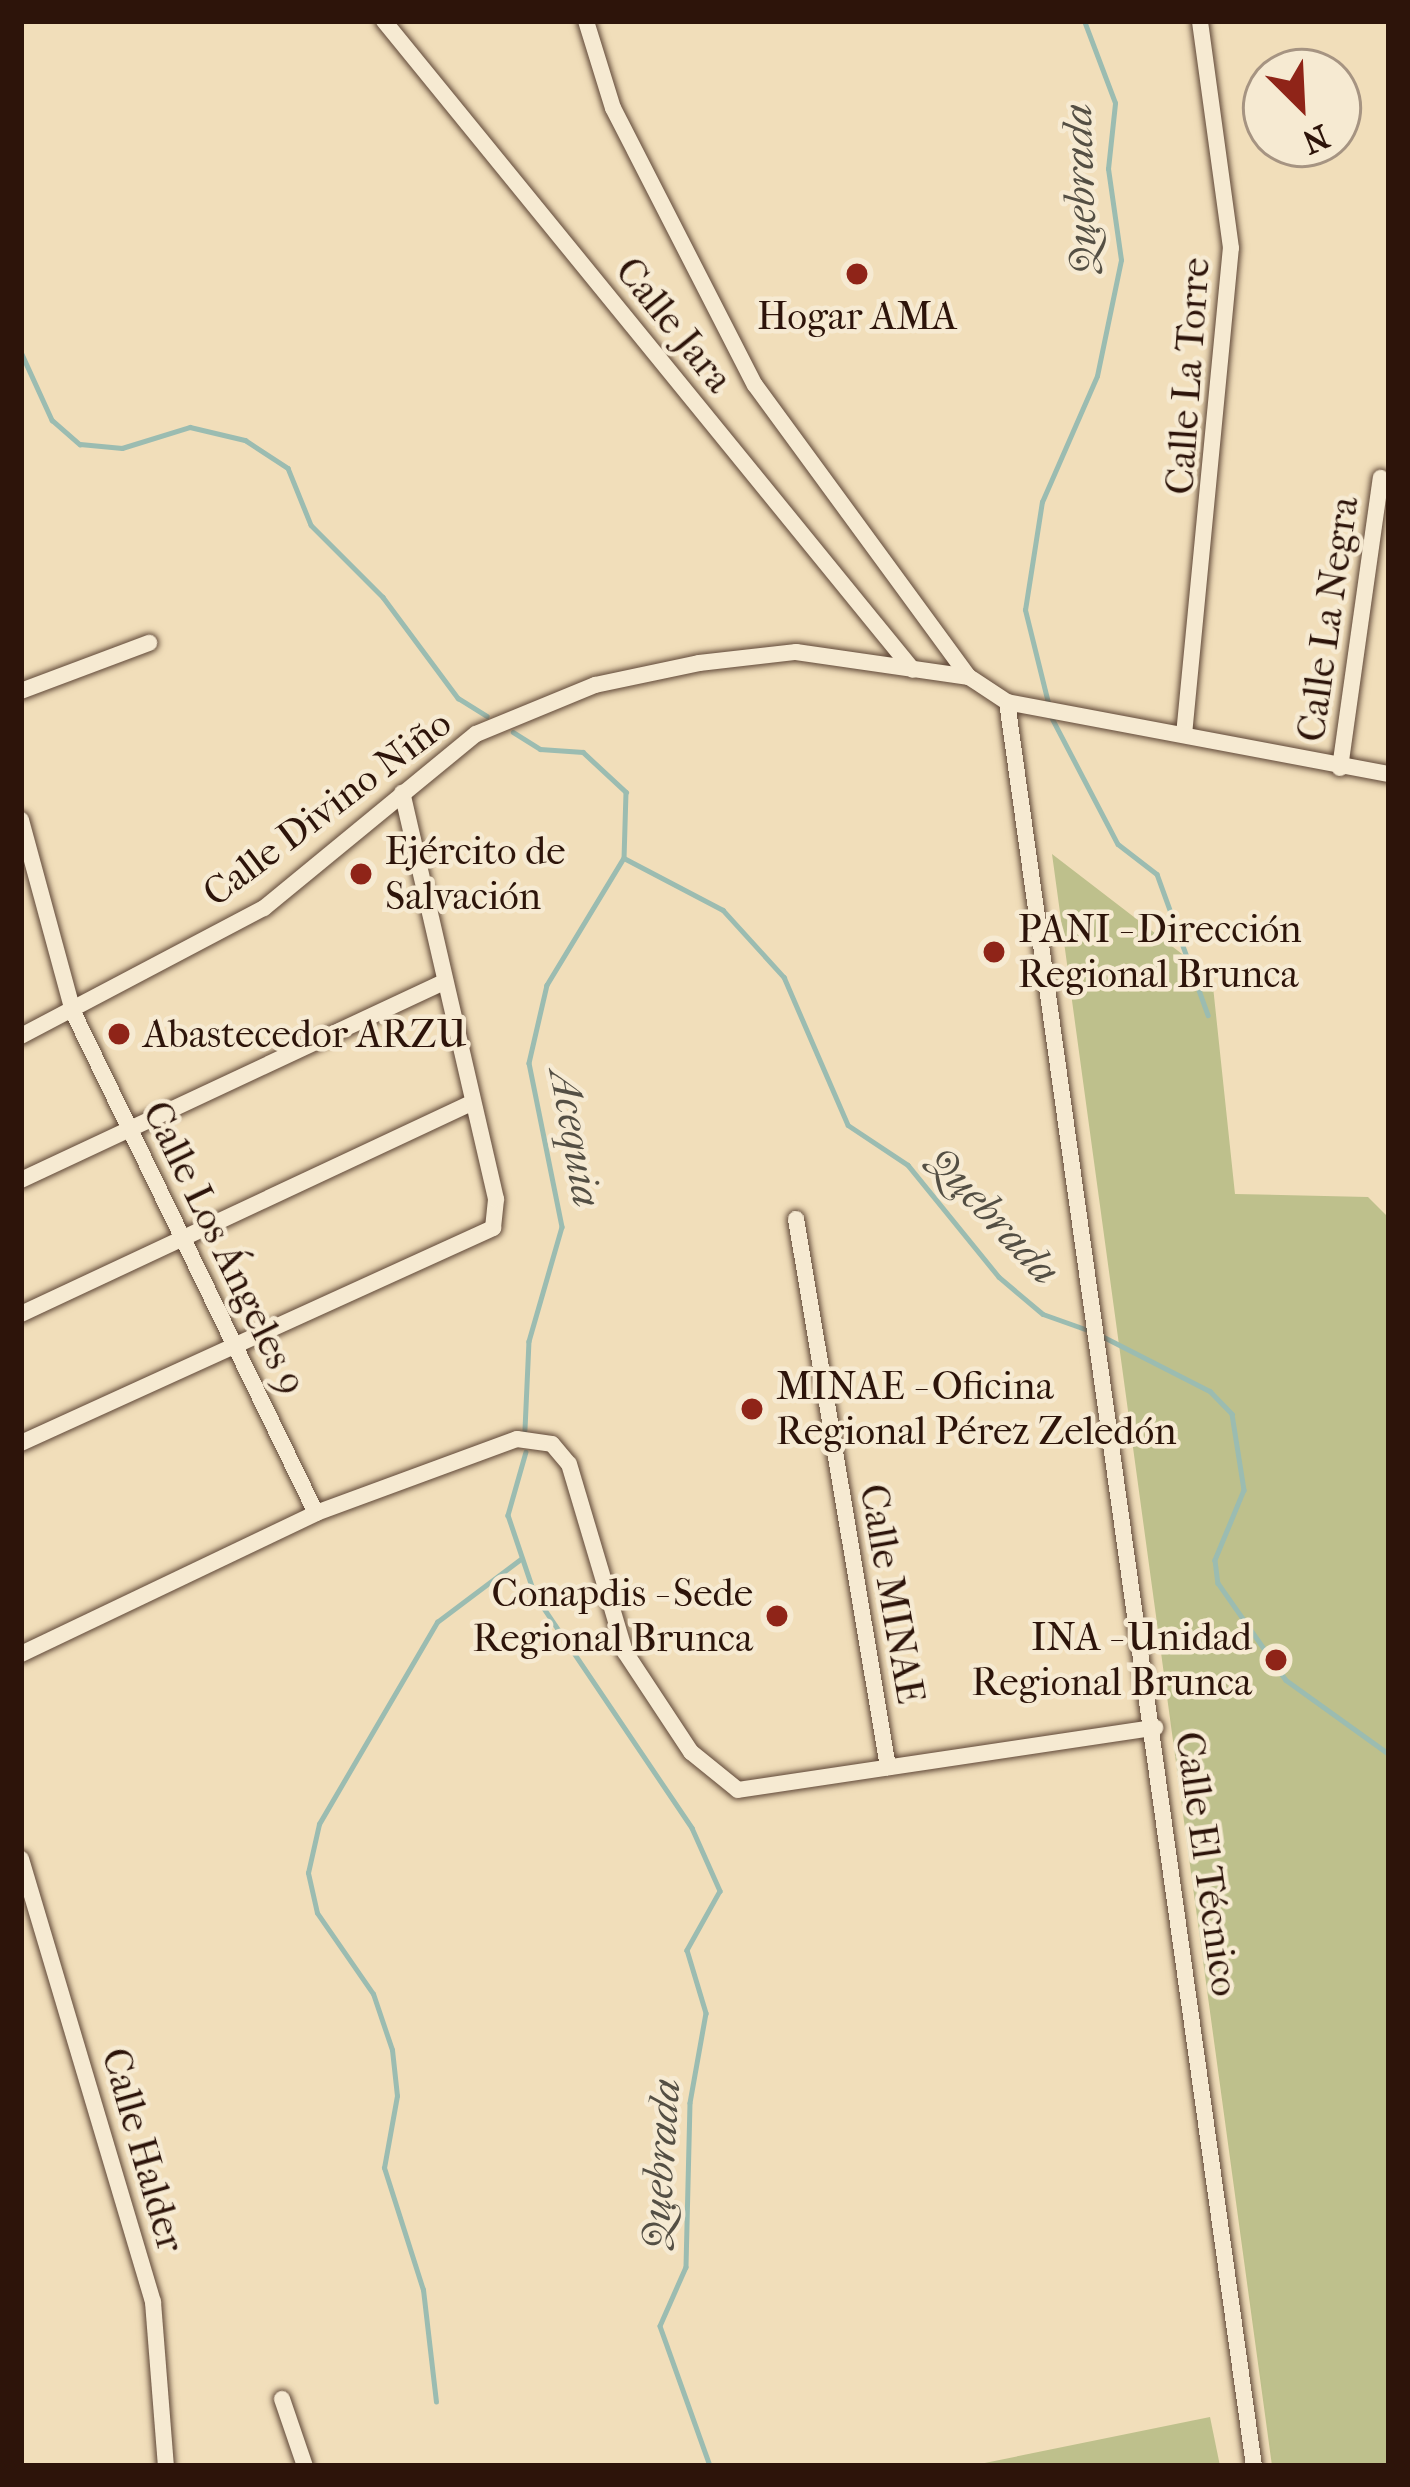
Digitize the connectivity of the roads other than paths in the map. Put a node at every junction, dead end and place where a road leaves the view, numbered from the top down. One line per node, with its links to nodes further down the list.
1 (383, 21): 6 (street, Calle Jara)
2 (586, 21): 7 (street)
3 (1200, 21): 10 (street, Calle La Torre)
4 (1381, 478): 11 (street, Calle La Negra)
5 (149, 643): 8 (street)
6 (913, 670): 7 (street, Calle Divino Niño); 13 (street, Calle Divino Niño)
7 (970, 677): 9 (street, Calle Divino Niño)
8 (21, 691)
9 (1007, 702): 10 (street, Calle Divino Niño); 28 (street, Calle El Técnico)
10 (1184, 735): 11 (street, Calle Divino Niño)
11 (1340, 768): 12 (street, Calle Divino Niño)
12 (1389, 775)
13 (402, 793): 15 (street); 16 (street, Calle Divino Niño)
14 (21, 820): 16 (street, Calle Los Ángeles 9)
15 (444, 982): 18 (street); 19 (street)
16 (73, 1012): 17 (street, Calle Divino Niño); 19 (street, Calle Los Ángeles 9)
17 (21, 1036)
18 (473, 1102): 22 (street); 24 (street)
19 (129, 1128): 20 (street); 22 (street, Calle Los Ángeles 9)
20 (21, 1180)
21 (796, 1219): 29 (street, Calle MINAE)
22 (182, 1237): 23 (street); 24 (street, Calle Los Ángeles 9)
23 (21, 1313)
24 (235, 1346): 25 (street); 26 (street, Calle Los Ángeles 9)
25 (21, 1443)
26 (316, 1514): 27 (street); 29 (street)
27 (21, 1654)
28 (1155, 1728): 29 (street); 34 (street, Calle El Técnico)
29 (888, 1767)
30 (21, 1859): 32 (street, Calle Halder)
31 (283, 2399): 33 (street)
32 (166, 2466)
33 (305, 2466)
34 (1254, 2466)

